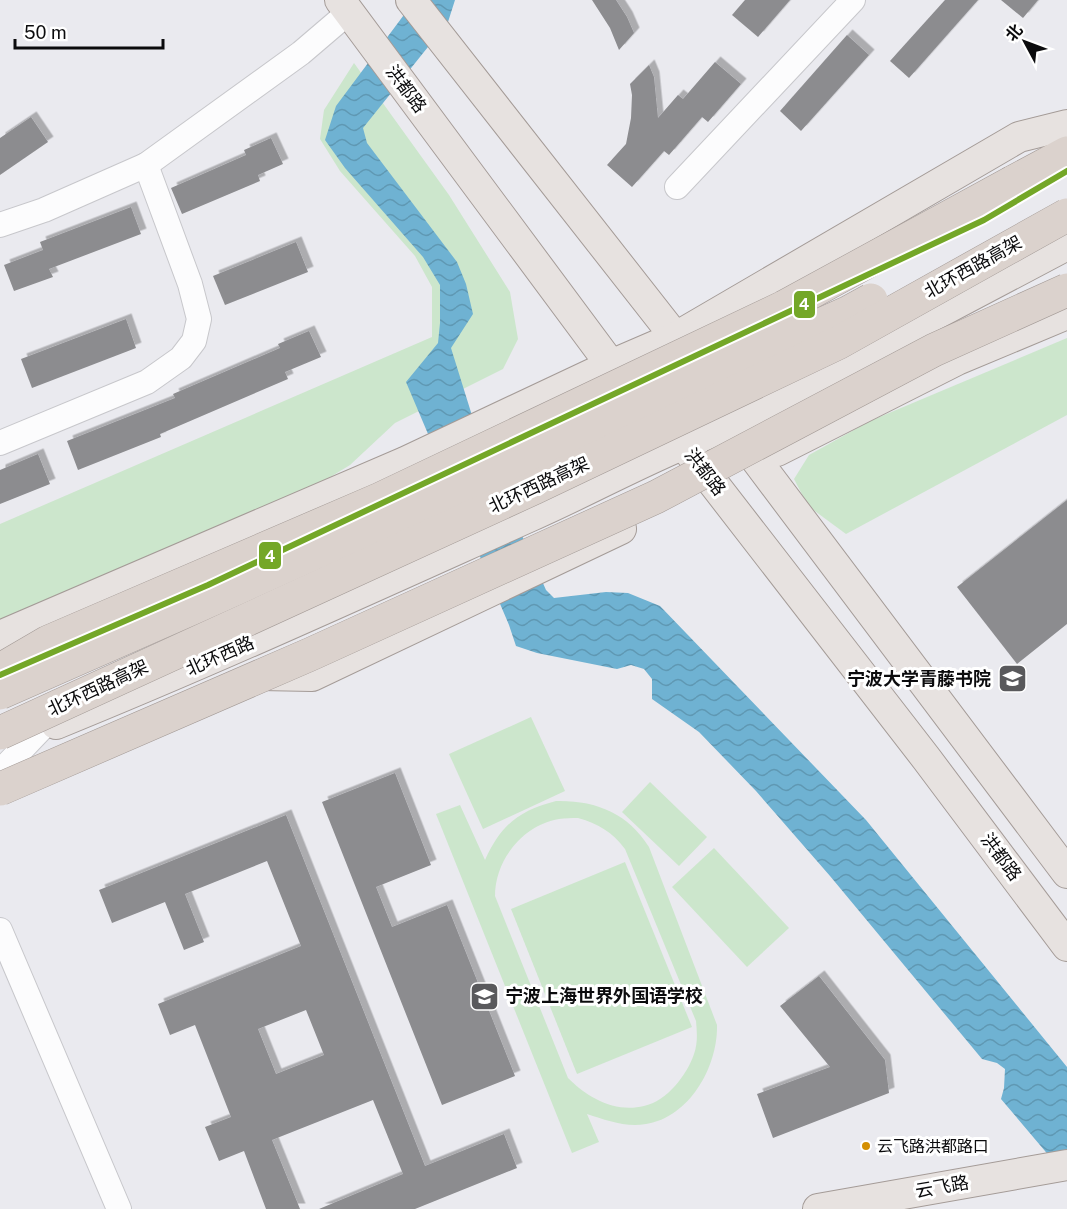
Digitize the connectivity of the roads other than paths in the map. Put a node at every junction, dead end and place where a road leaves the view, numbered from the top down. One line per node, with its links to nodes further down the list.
1 (411, 0): 15 (main road)
2 (853, 0): 7 (street)
3 (350, 14): 6 (street); 17 (main road, 洪都路)
4 (1067, 125): 15 (main road)
5 (1067, 153): 24 (highway, bridge)
6 (146, 165): 10 (street); 19 (street)
7 (677, 187)
8 (1067, 191): 26 (highway, 北环西路高架, bridge)
9 (1067, 215): 28 (highway, 北环西路高架, bridge)
10 (0, 225)
11 (1067, 245): 18 (main road, 北环西路)
12 (1067, 275): 16 (highway, bridge)
13 (1067, 290): 16 (highway, bridge)
14 (1067, 314): 21 (main road)
15 (676, 337): 17 (main road); 18 (main road)
16 (934, 350): 31 (highway, bridge)
17 (611, 365): 20 (main road, 洪都路); 23 (main road)
18 (735, 421): 20 (main road, 北环西路); 21 (main road)
19 (0, 443)
20 (683, 444): 22 (main road, 洪都路); 25 (main road, 北环西路)
21 (757, 461): 22 (main road); 32 (main road)
22 (713, 483): 25 (main road); 34 (main road, 洪都路)
23 (0, 636)
24 (0, 670)
25 (181, 673): 27 (main road, 北环西路)
26 (0, 693)
27 (41, 729): 29 (main road, 北环西路); 30 (street)
28 (0, 733)
29 (0, 746)
30 (0, 772)
31 (0, 789)
32 (1067, 873)
33 (0, 930): 36 (street)
34 (1067, 946)
35 (1060, 1166): 37 (main road, 云飞路)
36 (118, 1209)
37 (818, 1209)

